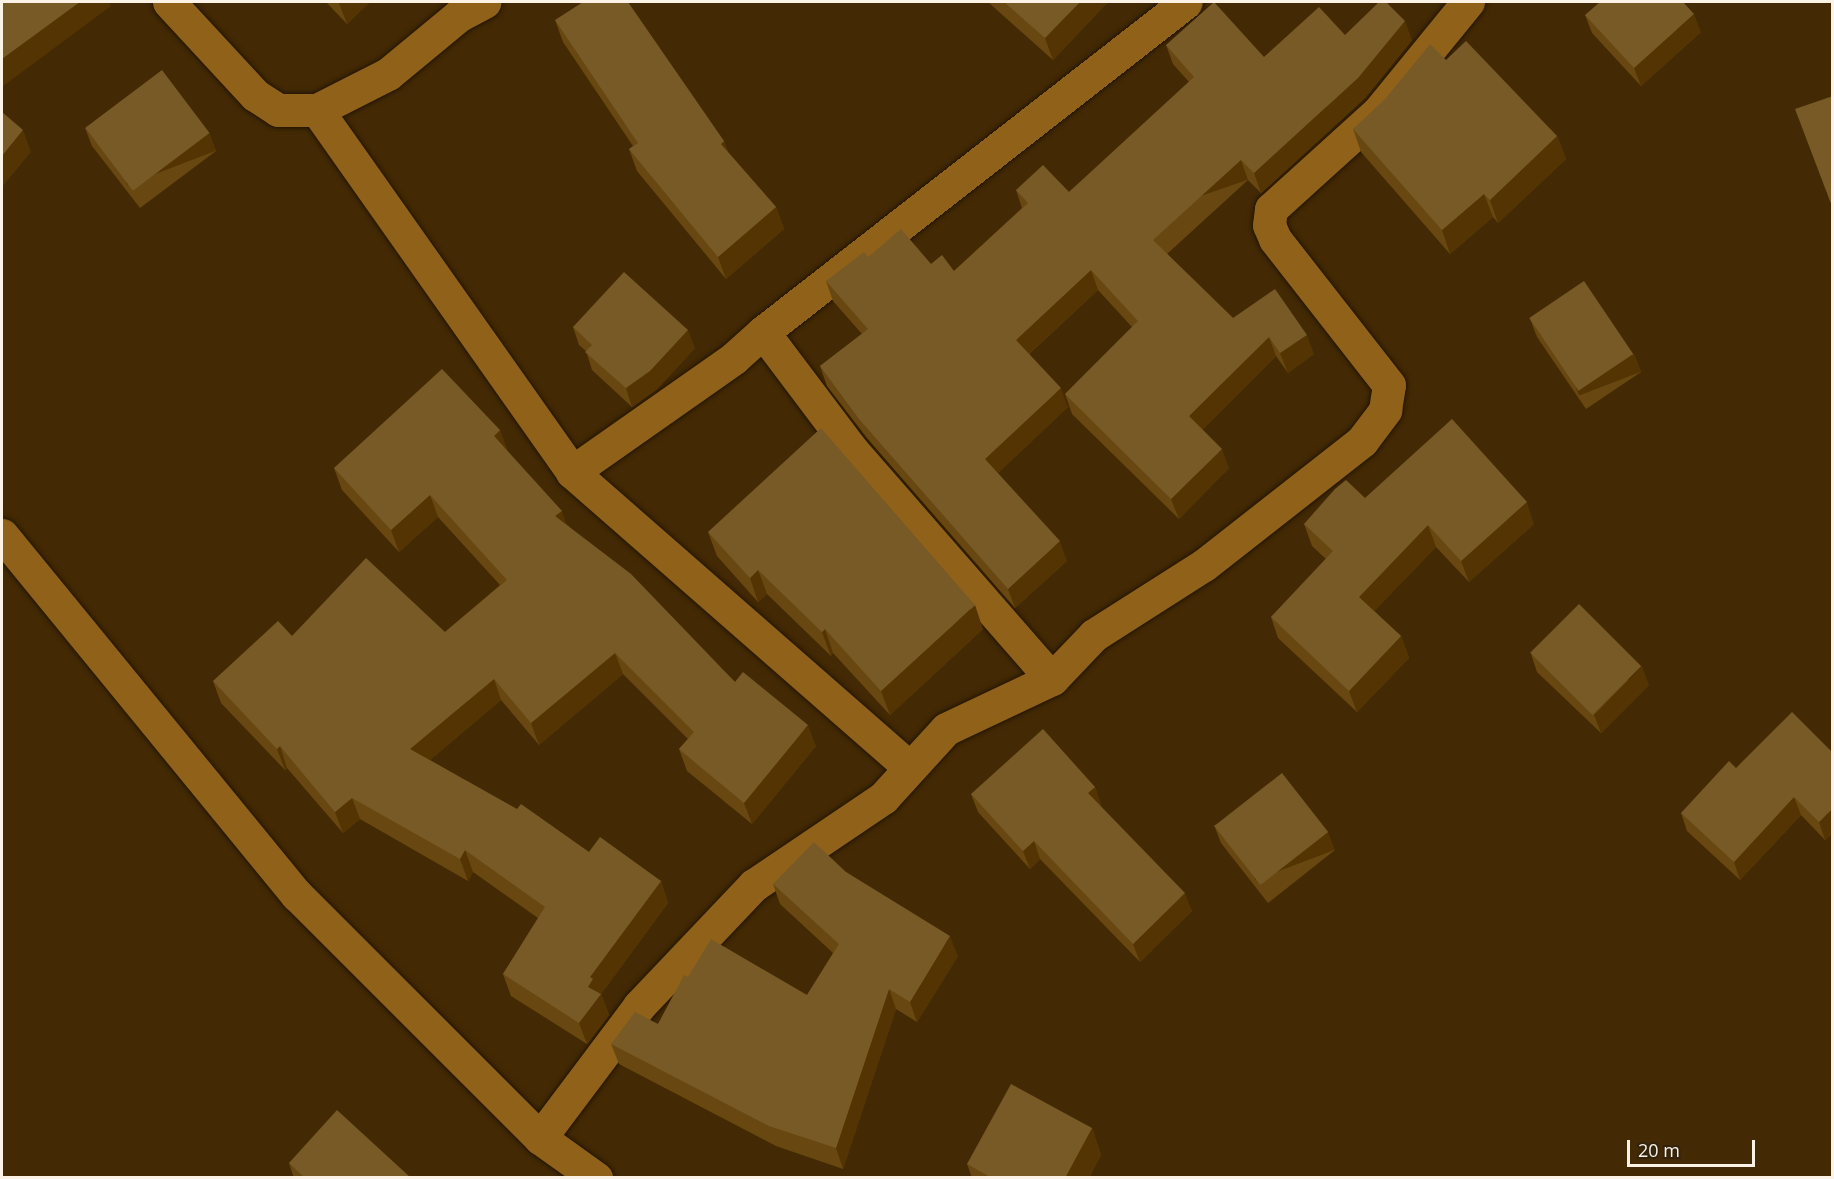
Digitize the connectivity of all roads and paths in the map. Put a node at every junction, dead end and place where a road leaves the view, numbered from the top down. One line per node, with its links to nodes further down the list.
1 (169, 2): 5 (street)
2 (484, 2): 5 (street)
3 (1186, 2): 6 (street)
4 (1468, 2): 9 (street)
5 (317, 110): 7 (street)
6 (763, 332): 7 (street); 9 (street)
7 (572, 472): 10 (street)
8 (2, 535): 11 (street)
9 (1052, 679): 10 (street)
10 (910, 768): 11 (street)
11 (540, 1137): 12 (street)
12 (596, 1178)

